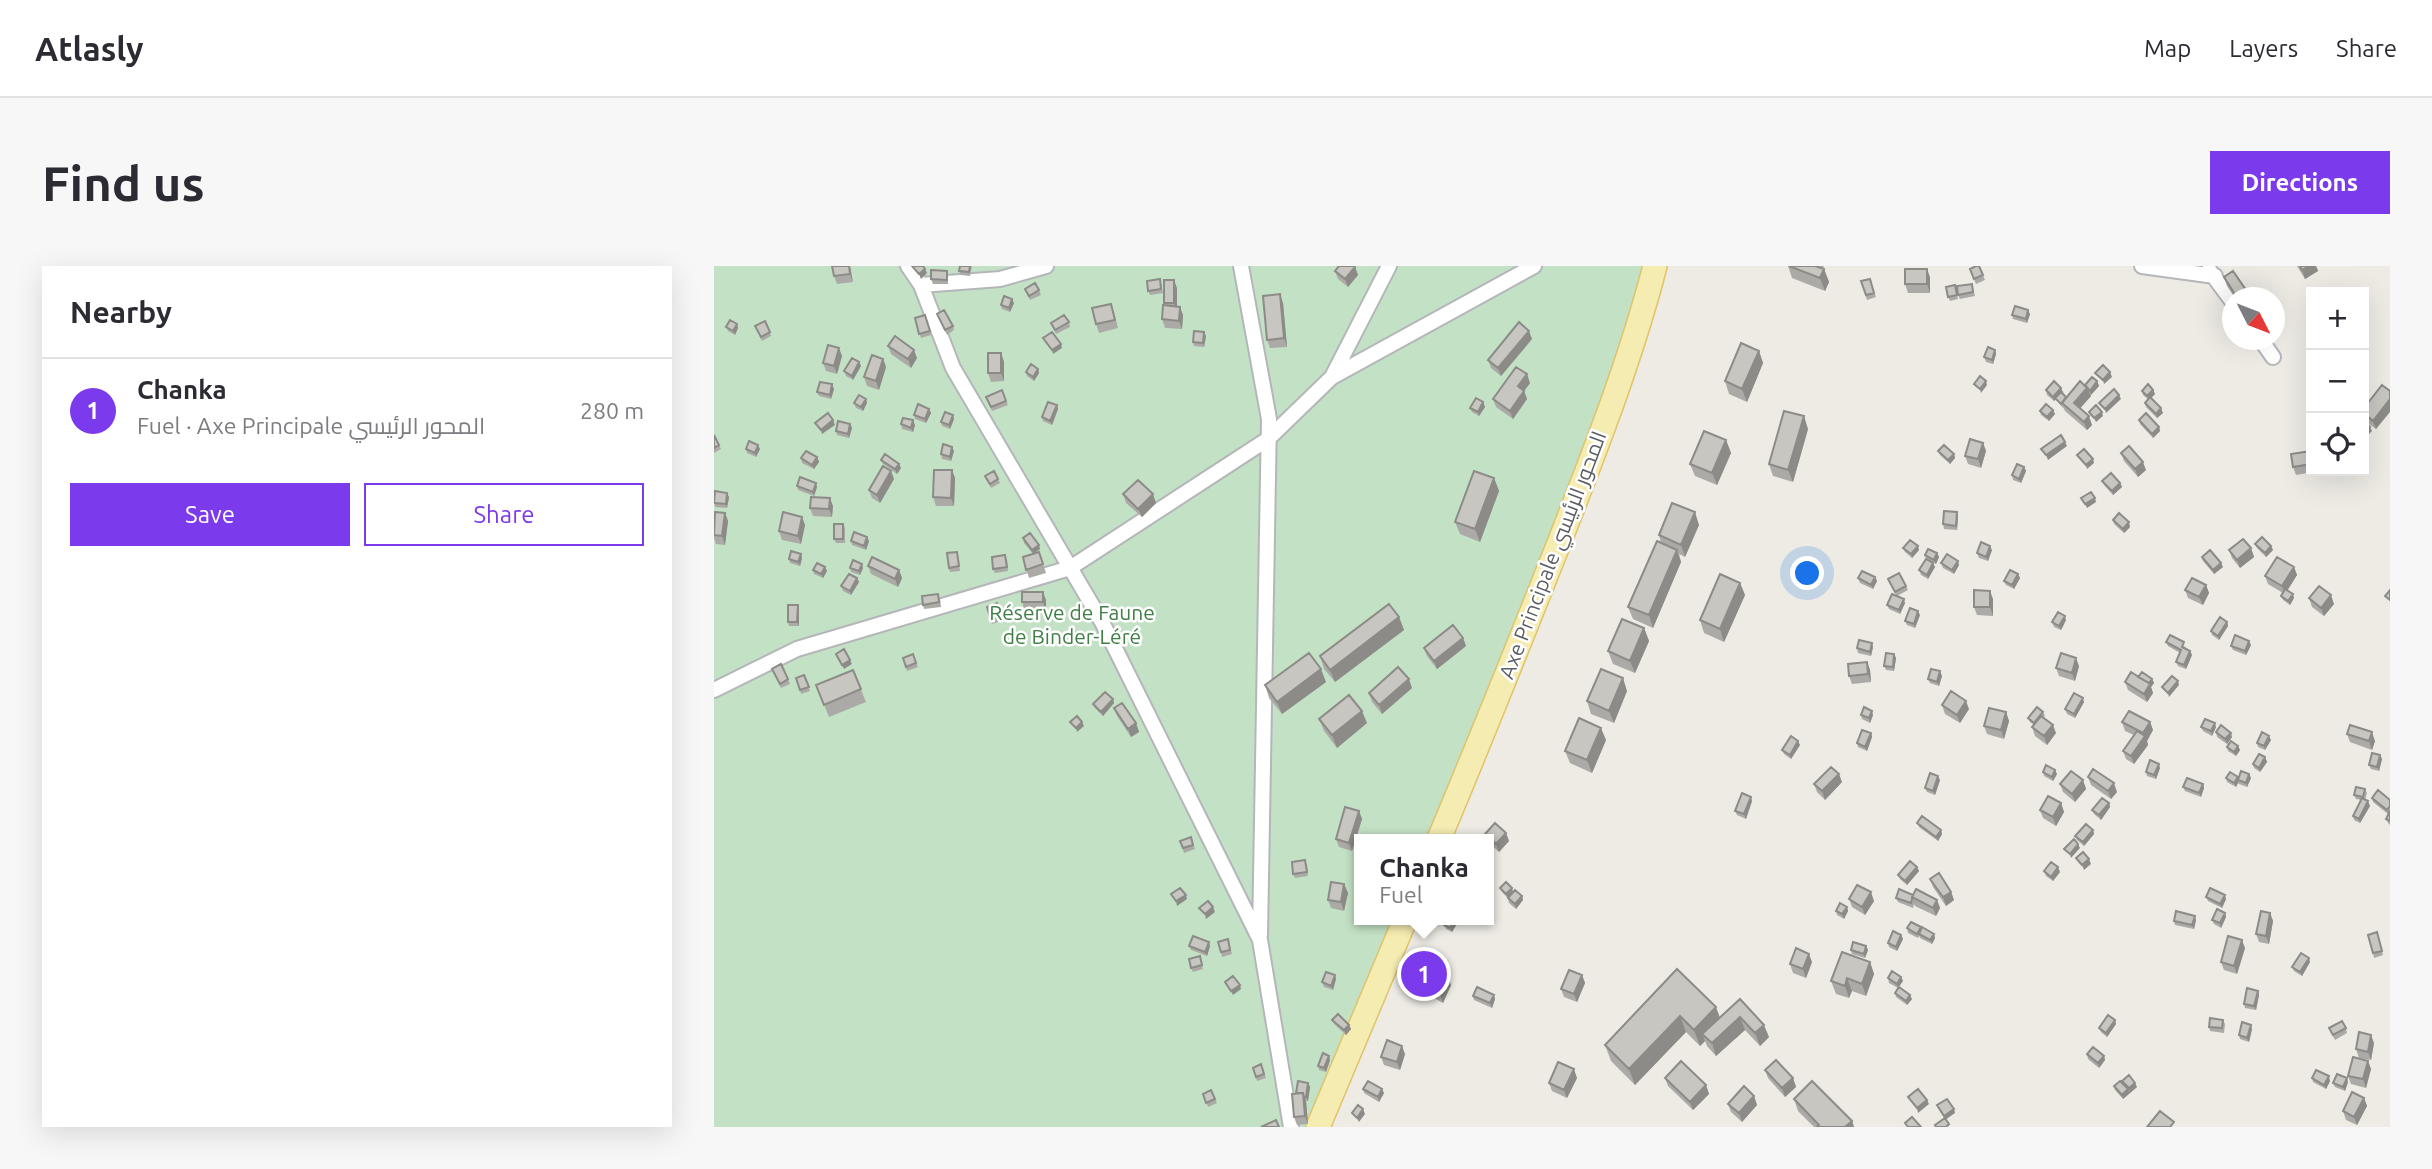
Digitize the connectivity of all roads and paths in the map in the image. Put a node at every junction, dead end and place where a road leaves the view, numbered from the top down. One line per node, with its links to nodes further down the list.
1 (908, 266): 10 (street)
2 (1046, 266): 9 (street)
3 (1241, 266): 15 (street)
4 (1389, 266): 14 (street)
5 (1534, 266): 14 (street)
6 (1655, 266): 18 (main road, Axe Principale المحور الرئيسي)
7 (2142, 266): 8 (street)
8 (2210, 271): 11 (street)
9 (1002, 273): 10 (street)
10 (921, 285): 16 (street)
11 (2222, 287)
12 (2268, 350): 13 (street)
13 (2273, 357)
14 (1332, 377): 15 (street)
15 (1268, 439): 16 (street); 20 (street)
16 (1070, 568): 17 (street); 20 (street)
17 (714, 690)
18 (1441, 834)
19 (1403, 925): 22 (main road)
20 (1260, 940): 21 (street)
21 (1291, 1127)
22 (1318, 1127)

